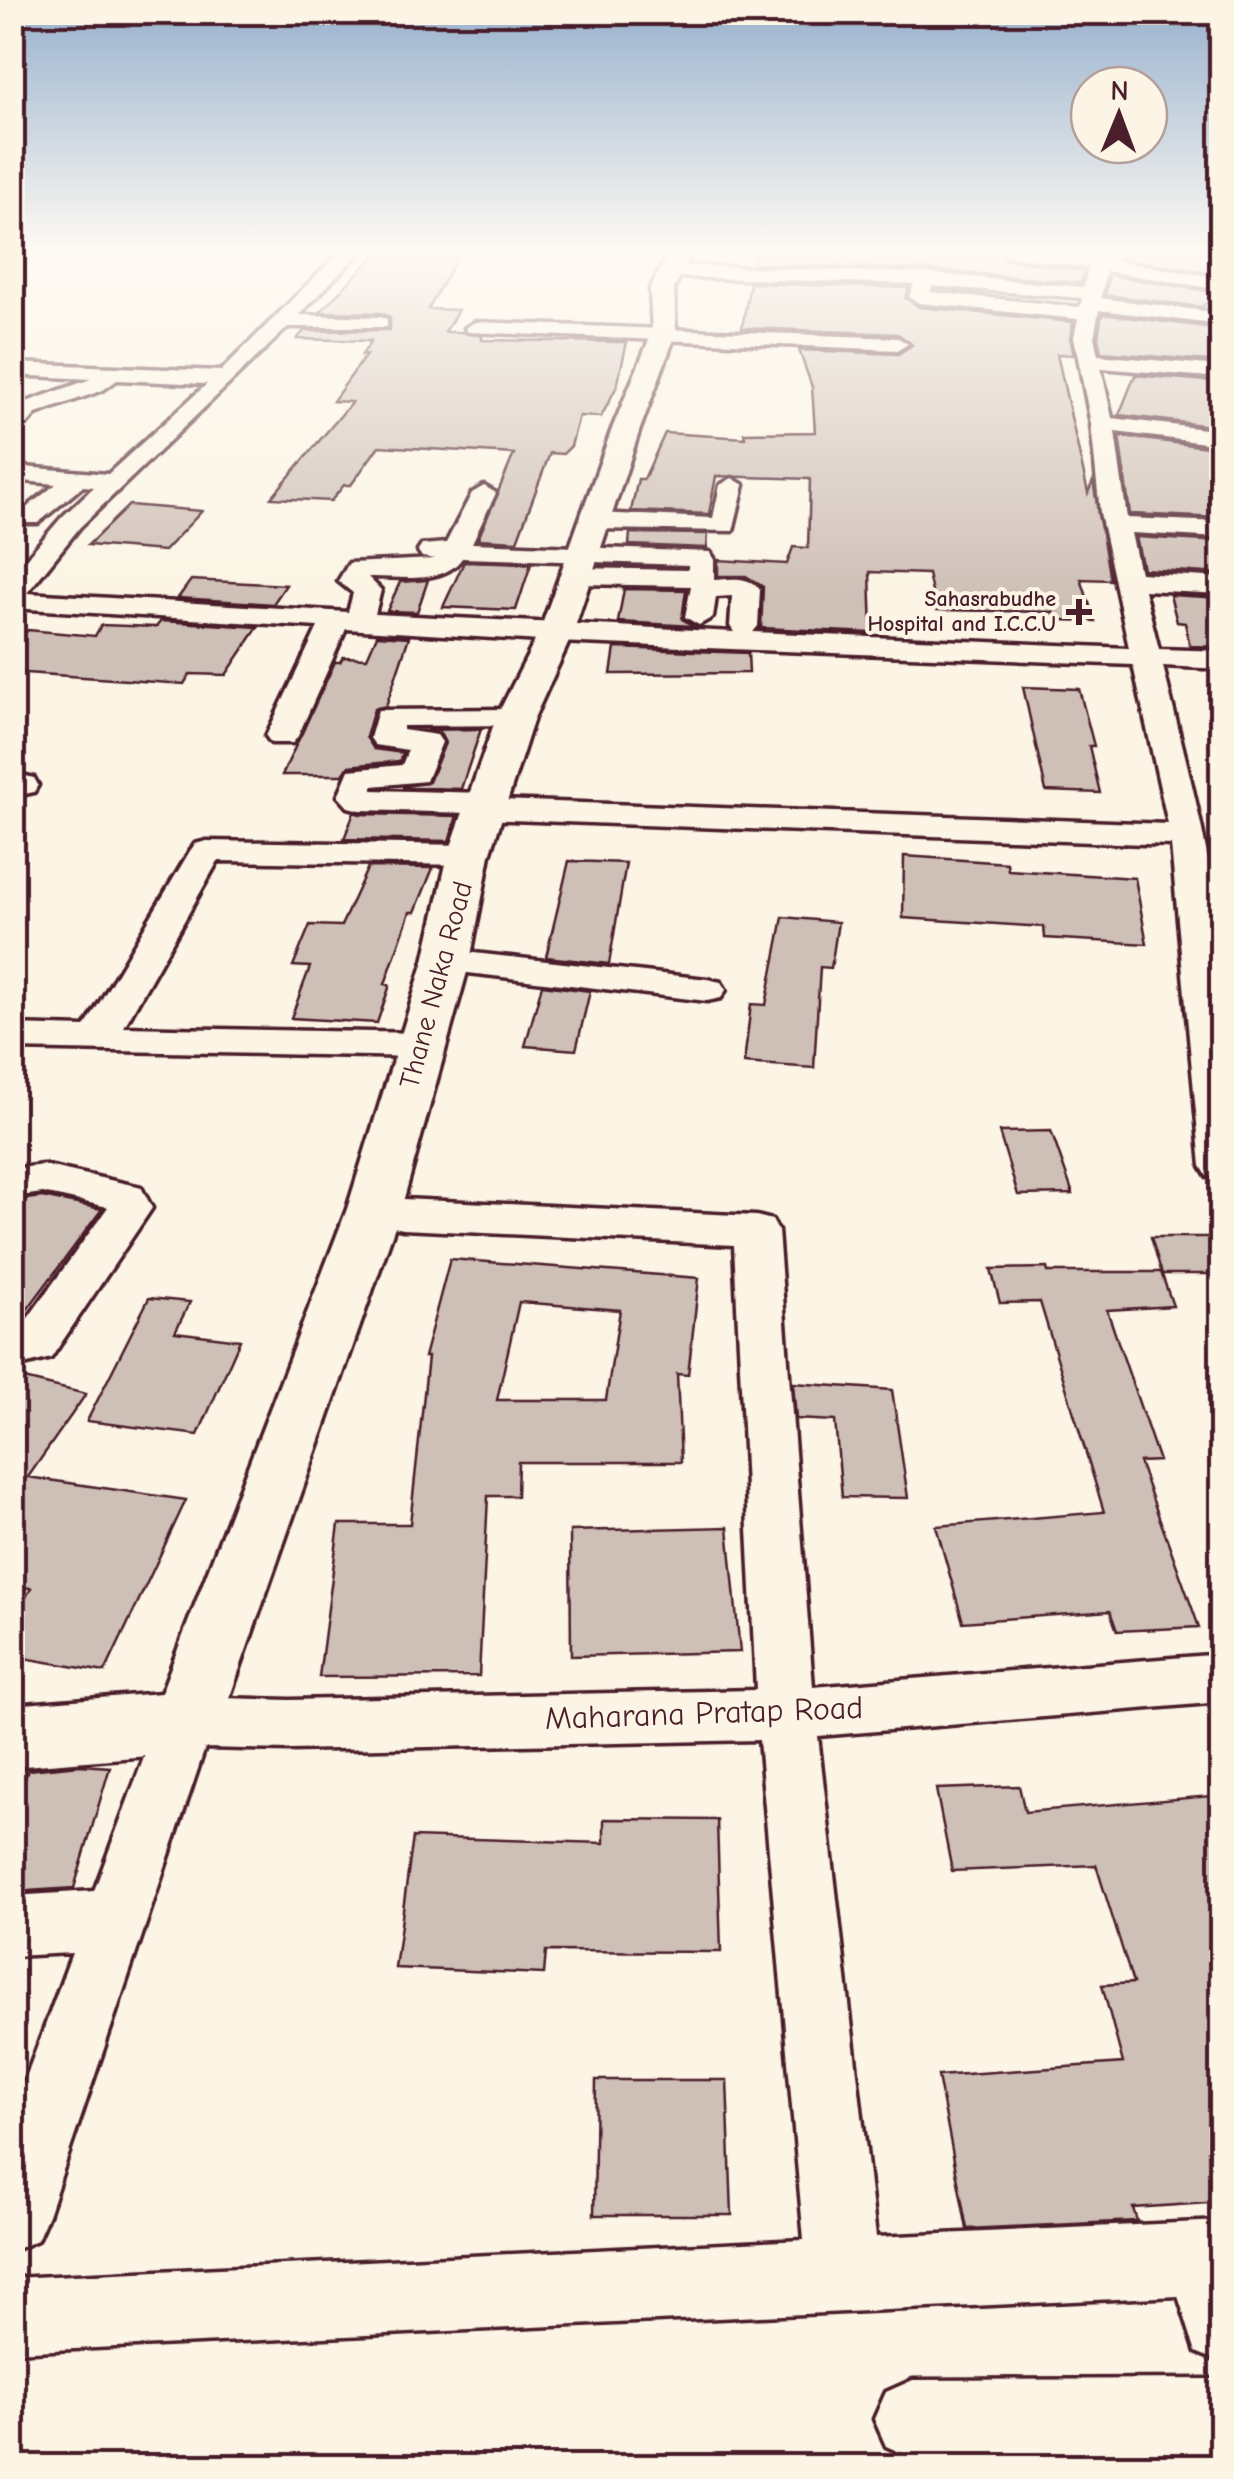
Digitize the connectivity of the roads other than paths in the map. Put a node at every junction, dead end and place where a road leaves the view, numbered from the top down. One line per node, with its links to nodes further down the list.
1 (238, 366): 8 (street)
2 (652, 366): 20 (main road, Thane Naka Road)
3 (1096, 366): 9 (street)
4 (1198, 366): 6 (street)
5 (12, 370): 7 (street)
6 (1208, 371)
7 (113, 375): 8 (street); 10 (street)
8 (226, 378): 14 (street)
9 (1102, 424): 11 (street); 23 (street)
10 (12, 427)
11 (1222, 438)
12 (12, 472): 13 (street)
13 (77, 478): 14 (street); 17 (street)
14 (115, 482): 18 (street)
15 (732, 485): 20 (street)
16 (484, 494): 24 (street)
17 (20, 517): 18 (street)
18 (71, 522): 26 (street)
19 (1222, 530): 23 (street)
20 (584, 550): 24 (street); 29 (main road, Thane Naka Road)
21 (392, 551): 24 (street)
22 (1222, 553): 23 (street)
23 (1128, 558): 25 (street); 31 (street)
24 (449, 566): 27 (street)
25 (1222, 589)
26 (12, 596): 27 (street)
27 (349, 618): 29 (street); 34 (street)
28 (744, 626): 30 (street)
29 (556, 634): 30 (street); 33 (main road, Thane Naka Road)
30 (696, 639): 31 (street)
31 (1149, 656): 32 (street); 36 (street)
32 (1222, 660)
33 (515, 718): 35 (main road, Thane Naka Road); 35 (street)
34 (282, 736)
35 (485, 806): 36 (street); 37 (main road, Thane Naka Road)
36 (1188, 835): 38 (street)
37 (469, 856): 39 (main road, Thane Naka Road); 43 (street)
38 (1209, 898): 41 (street)
39 (446, 961): 40 (street); 44 (main road, Thane Naka Road)
40 (707, 990)
41 (1214, 1035): 45 (street)
42 (12, 1037): 43 (street)
43 (98, 1038): 44 (street)
44 (421, 1045): 47 (main road, Thane Naka Road)
45 (1222, 1166)
46 (12, 1183): 48 (street)
47 (374, 1209): 50 (street); 51 (main road, Thane Naka Road)
48 (12, 1351)
49 (1222, 1678): 50 (street, Maharana Pratap Road)
50 (786, 1714): 51 (street, Maharana Pratap Road); 56 (street)
51 (185, 1722): 52 (main road); 53 (street)
52 (16, 1745)
53 (116, 1920): 54 (street); 55 (street)
54 (12, 1926)
55 (12, 2215)
56 (844, 2277): 57 (street); 58 (street)
57 (1216, 2281)
58 (12, 2315)
59 (1222, 2418): 60 (street)
60 (913, 2419)

